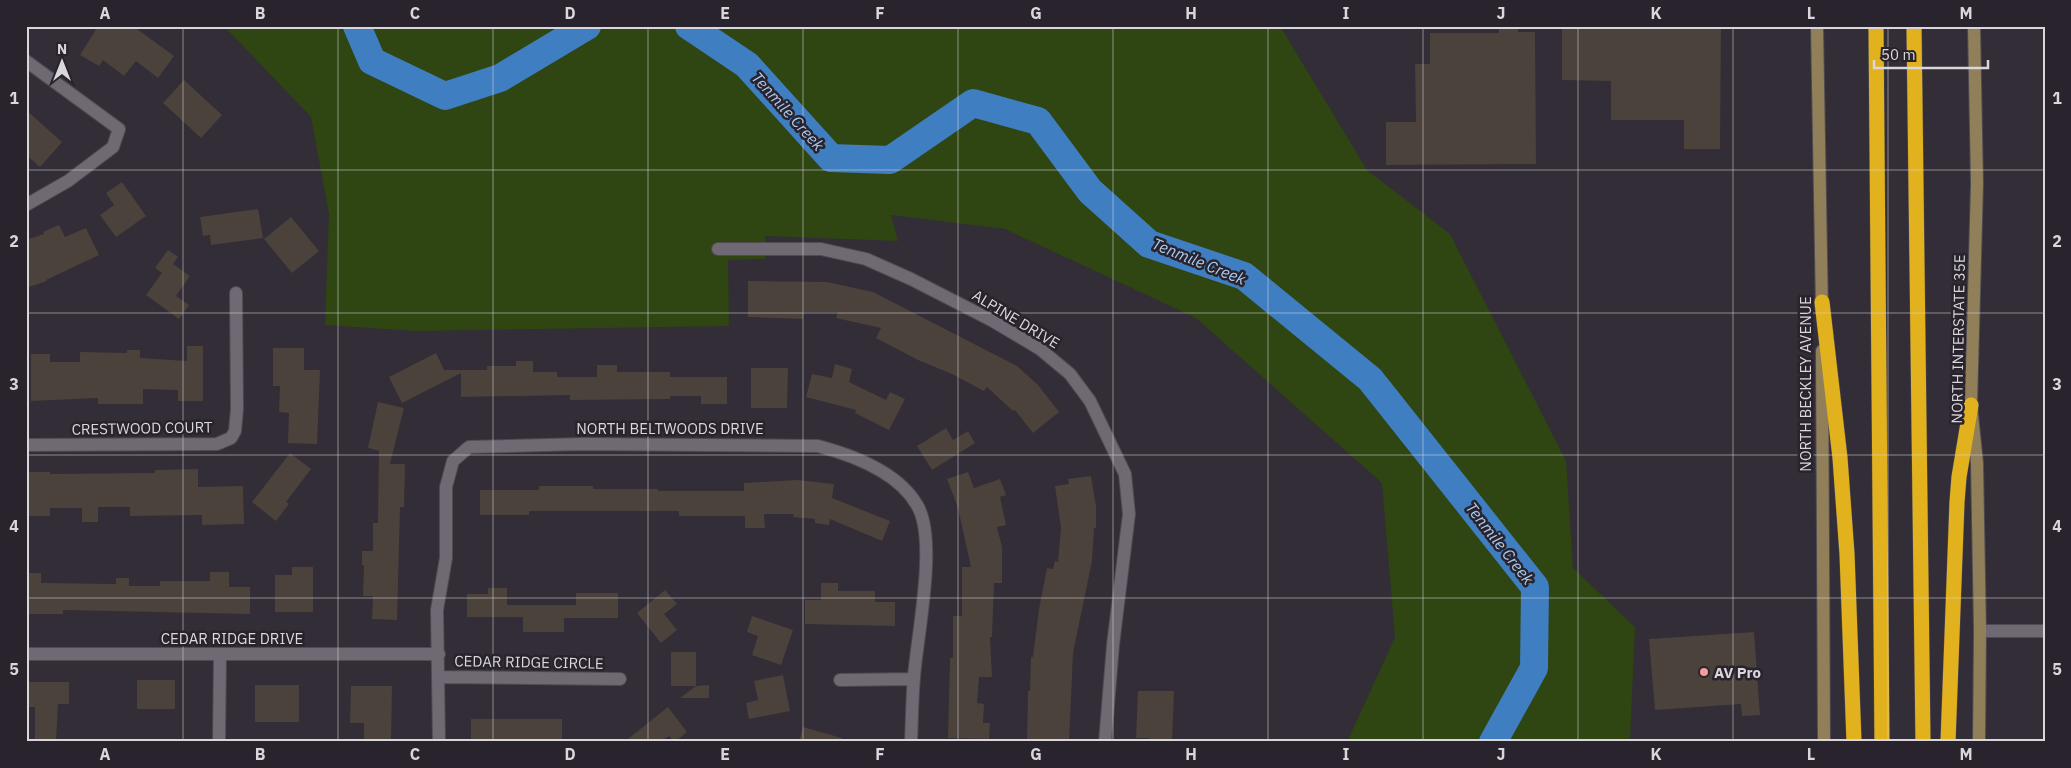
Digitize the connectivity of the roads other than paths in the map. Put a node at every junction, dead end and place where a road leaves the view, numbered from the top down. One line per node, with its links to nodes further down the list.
1 (1817, 26): 9 (main road, NORTH BECKLEY AVENUE)
2 (1876, 26): 27 (highway)
3 (1914, 26): 28 (highway)
4 (1974, 26): 10 (main road, NORTH INTERSTATE 35E)
5 (26, 61): 6 (street)
6 (26, 204)
7 (718, 249): 24 (street, ALPINE DRIVE)
8 (236, 293): 11 (street, CRESTWOOD COURT)
9 (1822, 302): 25 (main road, NORTH BECKLEY AVENUE); 26 (highway)
10 (1971, 405): 12 (main road, NORTH INTERSTATE 35E); 29 (highway)
11 (26, 445)
12 (1980, 631): 13 (street); 30 (main road, NORTH INTERSTATE 35E)
13 (2045, 631)
14 (26, 654): 15 (street, CEDAR RIDGE DRIVE)
15 (220, 654): 16 (street, CEDAR RIDGE DRIVE); 21 (street)
16 (439, 654): 17 (street, NORTH BELTWOODS DRIVE); 19 (street, NORTH BELTWOODS DRIVE)
17 (439, 677): 18 (street, CEDAR RIDGE CIRCLE); 22 (street, NORTH BELTWOODS DRIVE)
18 (620, 679)
19 (914, 679): 20 (street); 23 (street, NORTH BELTWOODS DRIVE)
20 (840, 680)
21 (219, 742)
22 (439, 742)
23 (911, 742)
24 (1105, 742)
25 (1824, 742)
26 (1854, 742)
27 (1882, 742)
28 (1923, 742)
29 (1948, 742)
30 (1979, 742)

